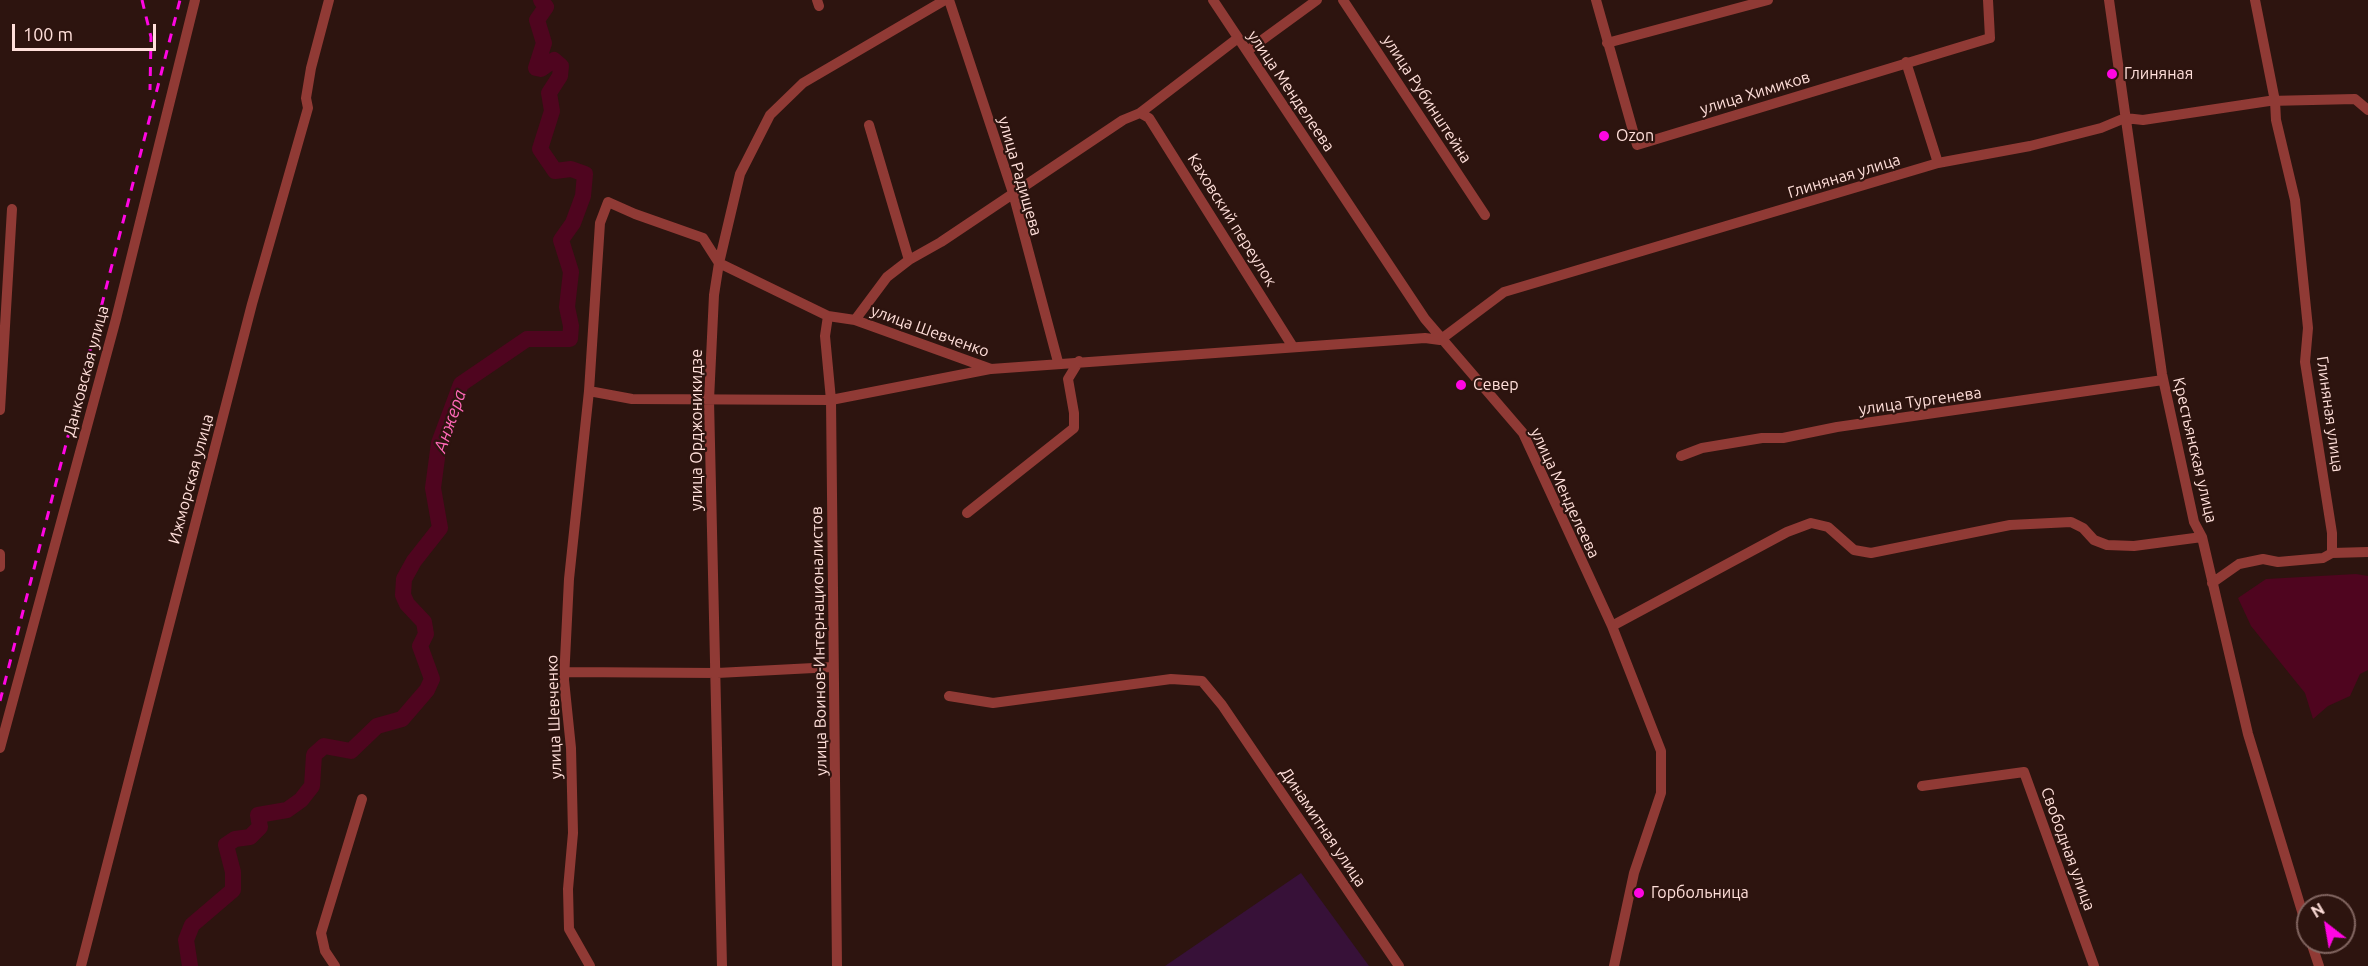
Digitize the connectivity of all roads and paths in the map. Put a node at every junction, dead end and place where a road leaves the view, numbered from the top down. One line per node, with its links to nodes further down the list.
1 (195, 0): 53 (street, Данковская улица)
2 (328, 0): 57 (street, Ижморская улица)
3 (945, 0): 27 (street, улица Орджоникидзе)
4 (949, 0): 23 (street, улица Радищева)
5 (1213, 0): 13 (street, улица Менделеева)
6 (1317, 0): 15 (street)
7 (1343, 0): 25 (street, улица Рубинштейна)
8 (1596, 0): 14 (street, улица Химиков)
9 (1768, 0): 14 (street)
10 (1988, 0): 16 (street, улица Химиков)
11 (2109, 0): 20 (street, Крестьянская улица)
12 (2255, 0): 17 (street)
13 (1238, 38): 15 (street, улица Менделеева); 19 (street)
14 (1607, 43): 16 (street, улица Химиков)
15 (1247, 51): 30 (street, улица Менделеева)
16 (1906, 62): 22 (street)
17 (2275, 101): 18 (street, Глиняная улица); 20 (street, Глиняная улица); 44 (street, Глиняная улица)
18 (2368, 110)
19 (1140, 113): 23 (street); 31 (street, Каховский переулок)
20 (2125, 118): 22 (street, Глиняная улица); 35 (street, Крестьянская улица)
21 (869, 125): 26 (street)
22 (1938, 163): 30 (street, Глиняная улица)
23 (1013, 193): 26 (street); 33 (street, улица Радищева)
24 (12, 209): 39 (street)
25 (1485, 215)
26 (909, 260): 29 (street)
27 (719, 263): 28 (street, улица Шевченко); 36 (street, улица Шевченко); 37 (street, улица Орджоникидзе)
28 (828, 316): 29 (street, улица Шевченко); 38 (street, улица Воинов-Интернационалистов)
29 (855, 320): 34 (street, улица Шевченко)
30 (1440, 340): 31 (street, улица Шевченко); 48 (street, улица Менделеева)
31 (1293, 347): 32 (street, улица Шевченко)
32 (1078, 361): 33 (street, улица Шевченко); 41 (street)
33 (1058, 362): 34 (street, улица Шевченко)
34 (990, 369): 38 (street)
35 (2163, 380): 40 (street, улица Тургенева); 42 (street, Крестьянская улица)
36 (589, 391): 37 (street); 50 (street, улица Шевченко)
37 (709, 400): 38 (street); 51 (street, улица Орджоникидзе)
38 (831, 400): 49 (street, улица Воинов-Интернационалистов)
39 (0, 410)
40 (1681, 456)
41 (967, 513)
42 (2202, 537): 47 (street, Крестьянская улица); 48 (street)
43 (2368, 552): 44 (street)
44 (2332, 553): 47 (street)
45 (0, 554): 46 (street)
46 (0, 567)
47 (2212, 583): 56 (street, Крестьянская улица)
48 (1612, 626): 63 (street, улица Менделеева)
49 (833, 667): 51 (street); 61 (street, улица Воинов-Интернационалистов)
50 (565, 672): 51 (street); 59 (street, улица Шевченко)
51 (717, 673): 60 (street, улица Орджоникидзе)
52 (949, 696): 62 (street, Динамитная улица)
53 (0, 748)
54 (1922, 786): 64 (street, Свободная улица)
55 (362, 799): 58 (street)
56 (2297, 894)
57 (81, 966)
58 (335, 966)
59 (590, 966)
60 (722, 966)
61 (837, 966)
62 (1399, 966)
63 (1614, 966)
64 (2094, 966)

